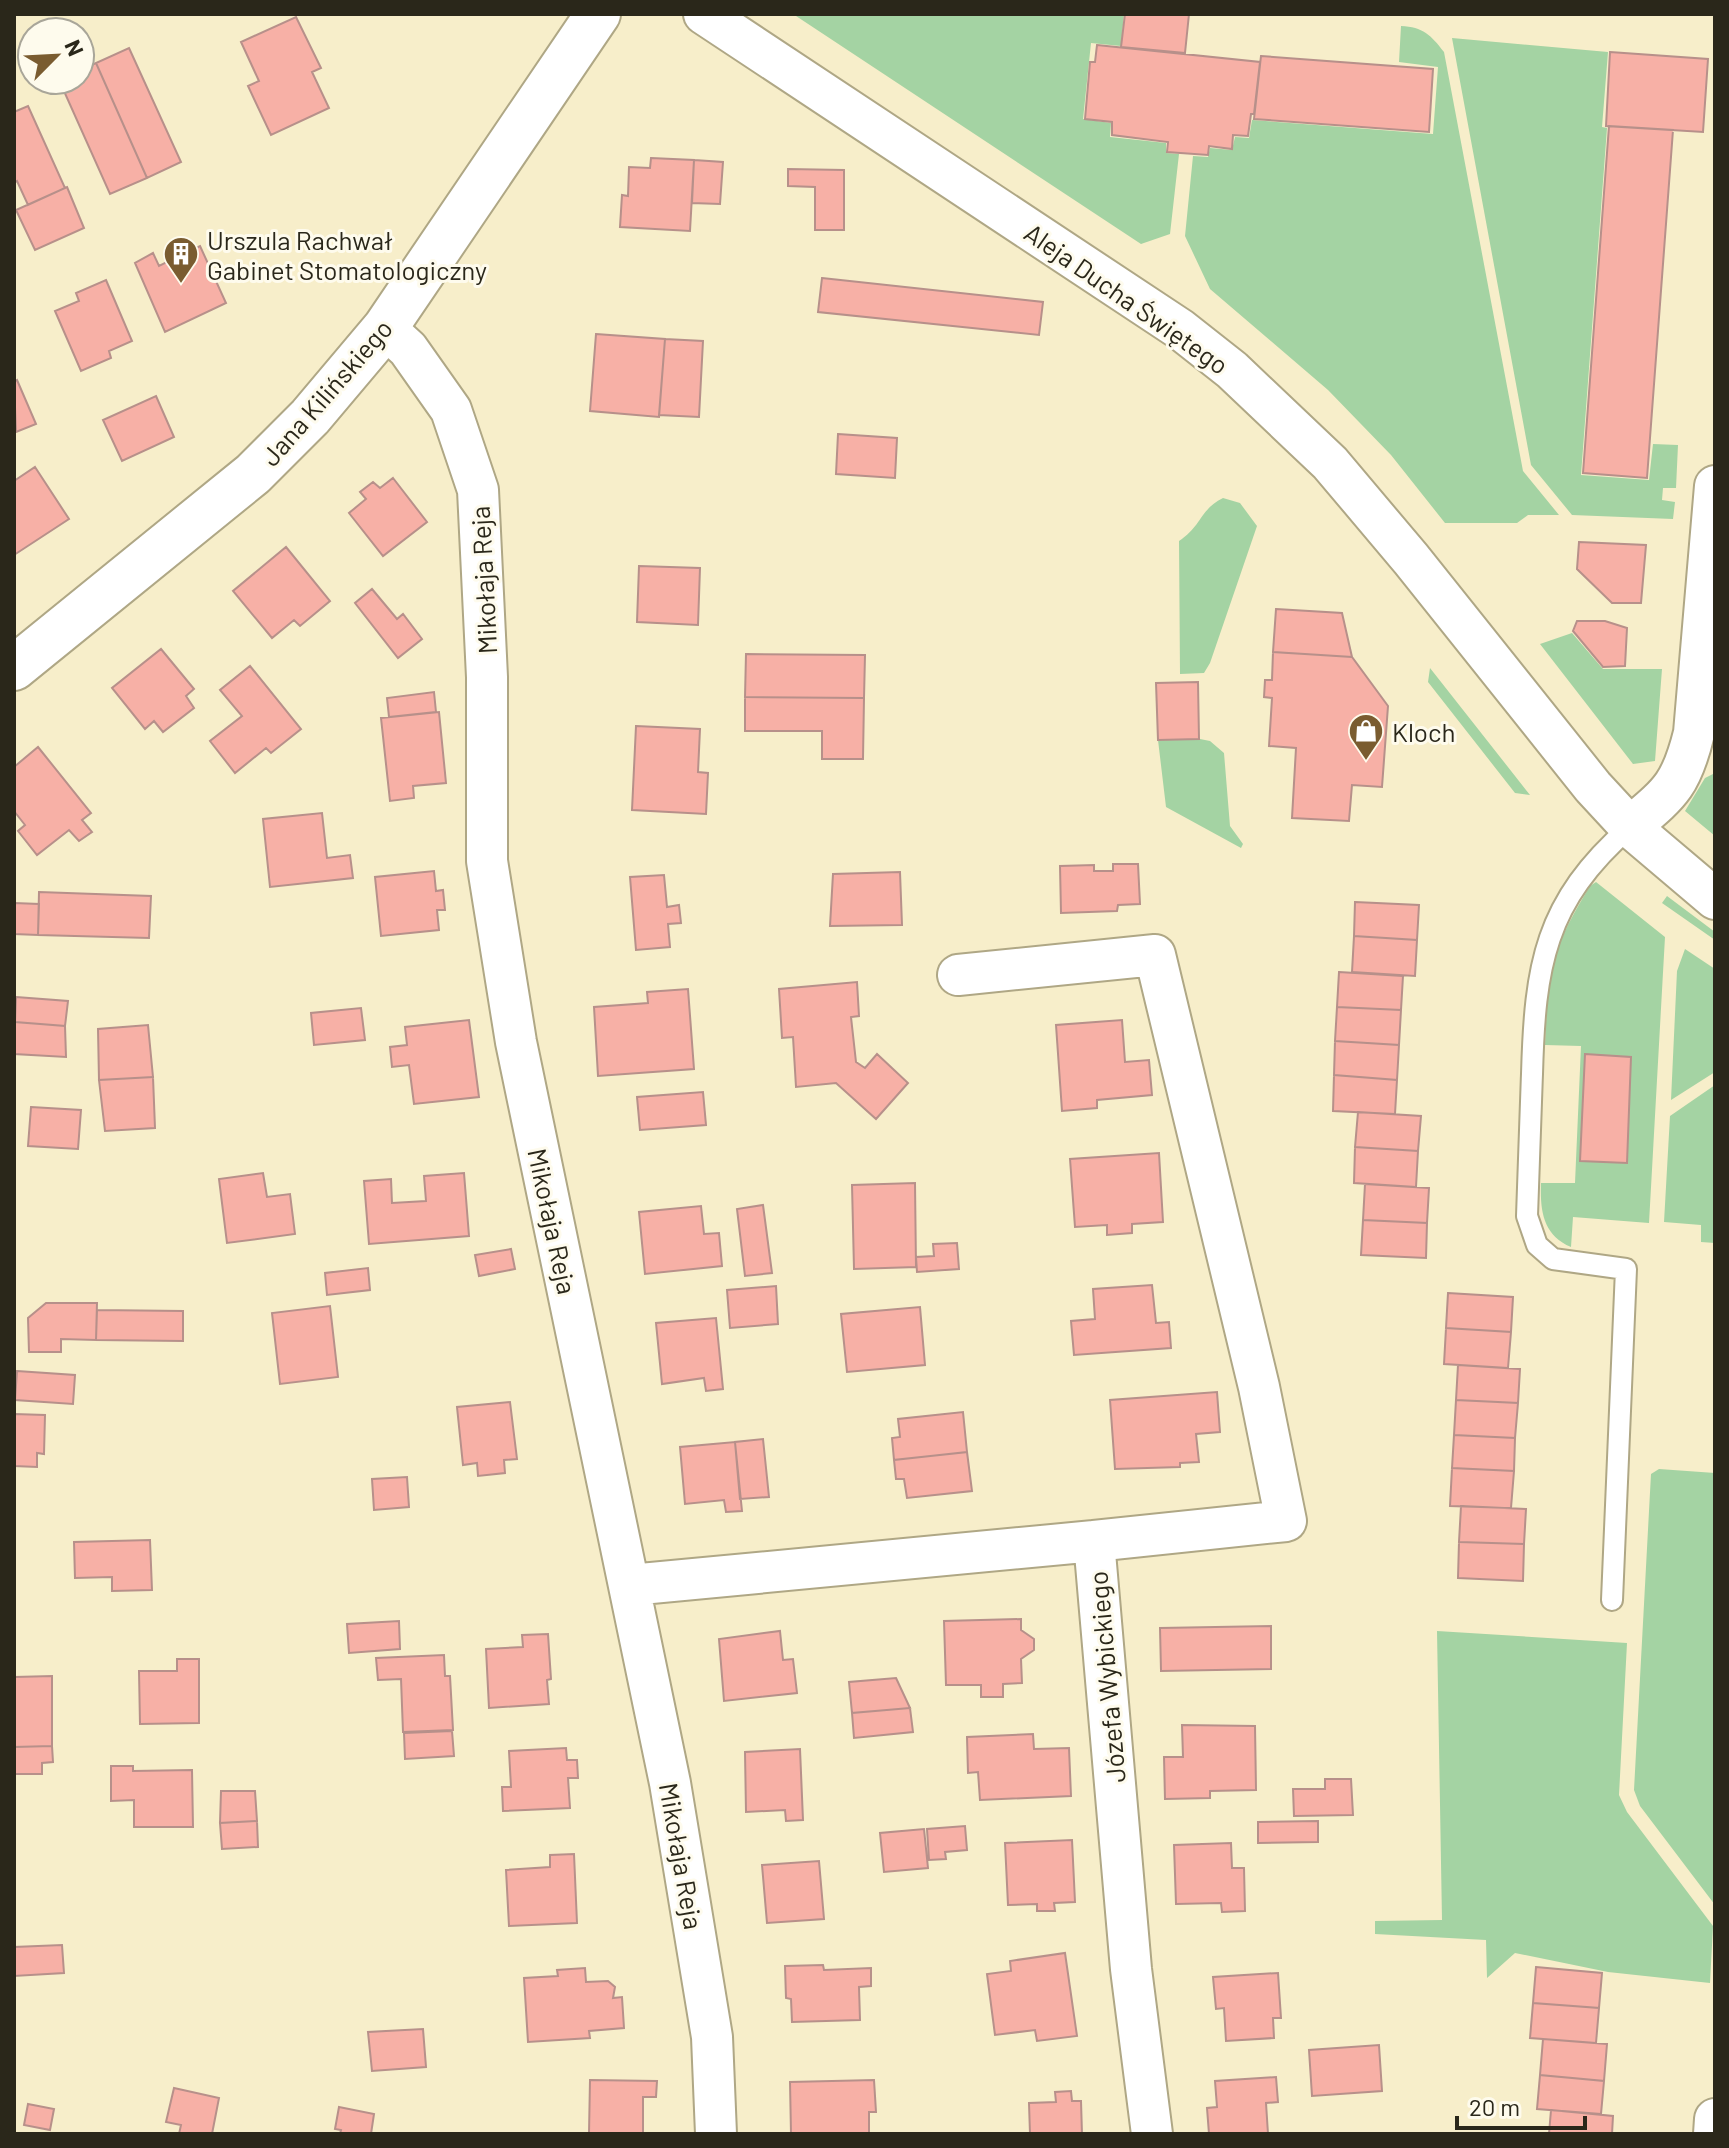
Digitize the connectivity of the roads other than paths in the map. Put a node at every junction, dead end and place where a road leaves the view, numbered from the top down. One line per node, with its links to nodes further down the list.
1 (598, 14): 3 (street, Jana Kilińskiego)
2 (704, 14): 7 (street, Aleja Ducha Świętego)
3 (385, 328): 5 (street, Jana Kilińskiego); 11 (street, Mikołaja Reja)
4 (1715, 486): 6 (street)
5 (14, 668)
6 (1704, 736): 7 (street)
7 (1630, 827): 8 (street, Aleja Ducha Świętego); 12 (lane)
8 (1715, 899)
9 (958, 975): 10 (street)
10 (1094, 1541): 11 (street, Józefa Wybickiego); 15 (street, Józefa Wybickiego)
11 (630, 1585): 14 (street, Mikołaja Reja)
12 (1612, 1600)
13 (1715, 2119): 16 (street)
14 (716, 2134)
15 (1152, 2134)
16 (1714, 2134)

